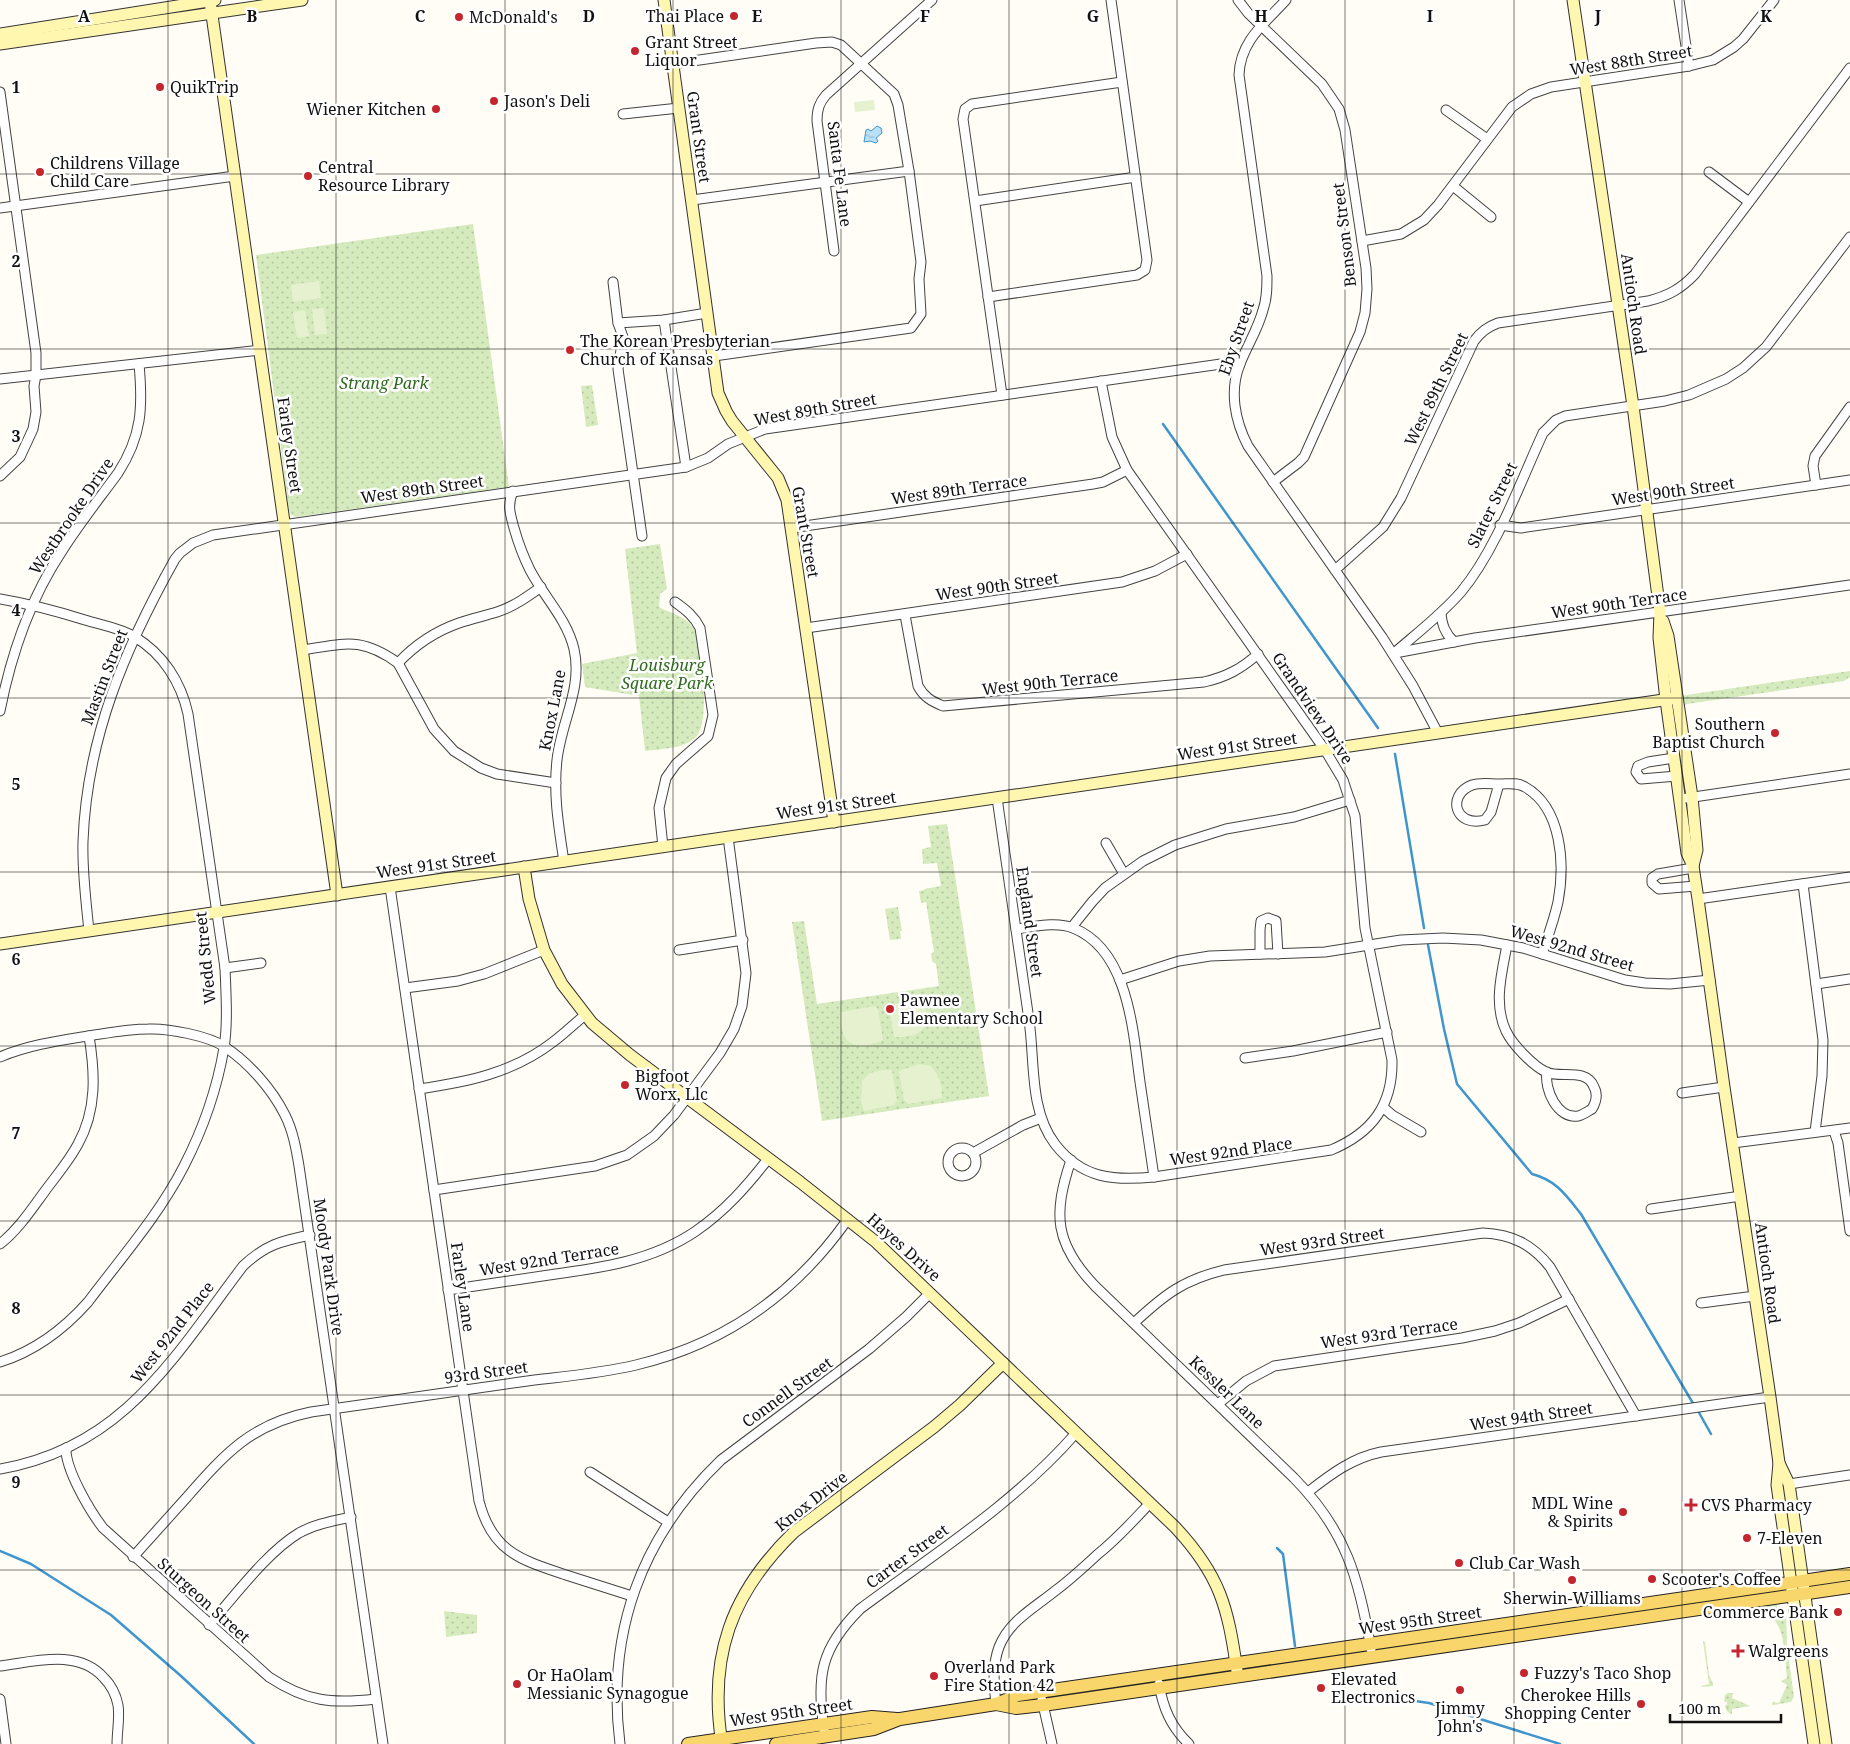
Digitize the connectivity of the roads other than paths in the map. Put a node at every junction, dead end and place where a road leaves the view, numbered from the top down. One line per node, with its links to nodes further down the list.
1 (212, 0): 11 (street, Farley Street); 13 (street)
2 (302, 0): 11 (street)
3 (664, 0): 16 (street, Grant Street)
4 (932, 0): 15 (street, Santa Fe Lane)
5 (1110, 0): 20 (street)
6 (1238, 0): 12 (street)
7 (1286, 0): 12 (street)
8 (1573, 0): 19 (street, Antioch Road)
9 (1679, 0): 17 (street)
10 (1774, 0): 17 (street, West 88th Street)
11 (212, 13): 14 (street); 28 (street, Farley Street)
12 (1262, 26): 39 (street, Benson Street); 50 (street, Eby Street)
13 (0, 34)
14 (0, 44)
15 (861, 63): 16 (street); 26 (street); 30 (street, Santa Fe Lane)
16 (672, 64): 22 (street, Grant Street)
17 (1689, 66): 19 (street, West 88th Street)
18 (1850, 68): 34 (street, West 89th Street)
19 (1586, 81): 25 (street, West 88th Street); 43 (street, Antioch Road)
20 (1122, 82): 29 (street); 33 (street)
21 (0, 92): 35 (street)
22 (679, 108): 24 (street); 32 (street, Grant Street)
23 (1446, 110): 25 (street)
24 (623, 114)
25 (1487, 139): 31 (street, West 88th Street)
26 (909, 171): 30 (street); 48 (street)
27 (1709, 172): 34 (street)
28 (235, 176): 35 (street); 47 (street, Farley Street)
29 (1136, 178): 33 (street); 42 (street)
30 (825, 182): 32 (street); 40 (street, Santa Fe Lane)
31 (1453, 186): 37 (street); 39 (street, West 88th Street)
32 (692, 200): 44 (street, Grant Street)
33 (974, 201): 42 (street)
34 (1749, 202): 43 (street, West 89th Street)
35 (15, 206): 36 (street); 51 (street)
36 (0, 208)
37 (1491, 217)
38 (1850, 237): 55 (street)
39 (1362, 241): 63 (street, Benson Street)
40 (834, 251)
41 (613, 282): 46 (street)
42 (988, 297): 54 (street)
43 (1618, 304): 55 (street, Antioch Road); 72 (street, West 89th Street)
44 (708, 313): 45 (street); 48 (street, Grant Street)
45 (664, 320): 46 (street); 58 (street)
46 (618, 324): 60 (street)
47 (260, 350): 49 (street); 67 (street, Farley Street)
48 (714, 356): 57 (street, Grant Street)
49 (139, 364): 51 (street); 77 (street, Westbrooke Drive)
50 (1240, 364): 53 (street, West 89th Street); 63 (street, Eby Street)
51 (36, 375): 52 (street); 61 (street)
52 (0, 379)
53 (1101, 381): 54 (street, West 89th Street); 59 (street, Grandview Drive)
54 (1002, 395): 57 (street, West 89th Street)
55 (1633, 406): 66 (street, Antioch Road); 68 (street, Slater Street)
56 (1850, 407): 64 (street)
57 (746, 437): 58 (street, West 89th Street); 69 (street, Grant Street)
58 (686, 467): 60 (street, West 89th Street)
59 (1127, 470): 69 (street, West 89th Terrace); 71 (street, Grandview Drive)
60 (633, 474): 65 (street, West 89th Street); 70 (street)
61 (0, 476)
62 (1850, 480): 64 (street, West 90th Street)
63 (1273, 482): 72 (street, Eby Street)
64 (1816, 485): 66 (street, West 90th Street)
65 (513, 491): 67 (street, West 89th Street); 74 (street, Knox Lane)
66 (1647, 510): 68 (street, West 90th Street); 79 (street, Antioch Road)
67 (284, 524): 82 (street, Mastin Street); 84 (street, Farley Street)
68 (1500, 525): 78 (street, Slater Street)
69 (791, 528): 81 (street, Grant Street)
70 (642, 536)
71 (1187, 554): 80 (street, West 90th Street); 85 (street, Grandview Drive)
72 (1335, 570): 86 (street, Eby Street)
73 (1850, 585): 79 (street, West 90th Terrace)
74 (541, 587): 87 (street); 95 (street, Knox Lane)
75 (0, 599): 77 (street)
76 (675, 602): 104 (street)
77 (33, 604): 82 (street); 89 (street, Westbrooke Drive)
78 (1441, 612): 83 (street); 86 (street, Slater Street)
79 (1660, 612): 83 (street, West 90th Terrace); 88 (street, Antioch Road)
80 (905, 615): 81 (street, West 90th Street); 85 (street, West 90th Terrace)
81 (806, 628): 101 (street, Grant Street)
82 (135, 637): 115 (street, Wedd Street); 118 (street, Mastin Street)
83 (1454, 642): 86 (street, West 90th Terrace)
84 (302, 650): 87 (street); 113 (street, Farley Street)
85 (1258, 654): 91 (street, Grandview Drive)
86 (1393, 654): 90 (street, Eby Street)
87 (398, 663): 95 (street)
88 (1672, 699): 90 (street, West 91st Street); 92 (street, Antioch Road); 97 (street, Antioch Road)
89 (0, 711)
90 (1438, 733): 91 (street, West 91st Street)
91 (1325, 750): 98 (street, West 91st Street); 100 (street, Grandview Drive)
92 (1674, 758): 94 (street, Antioch Road); 94 (street)
93 (1850, 774): 97 (street)
94 (1677, 776): 99 (street, Antioch Road)
95 (556, 784): 105 (street, Knox Lane)
96 (1498, 784): 96 (street); 127 (street)
97 (1692, 797): 99 (street); 106 (street, Antioch Road)
98 (997, 798): 101 (street, West 91st Street); 117 (street, England Street)
99 (1680, 799): 106 (street, Antioch Road)
100 (1350, 800): 108 (street); 121 (street, Grandview Drive)
101 (834, 822): 102 (street, West 91st Street)
102 (728, 838): 104 (street, West 91st Street); 119 (street)
103 (1106, 843): 108 (street)
104 (663, 847): 105 (street, West 91st Street)
105 (564, 862): 107 (street, West 91st Street)
106 (1693, 867): 111 (street, Antioch Road); 111 (street)
107 (524, 868): 112 (street, West 91st Street); 123 (street, Hayes Drive)
108 (1124, 874): 116 (street)
109 (1850, 877): 110 (street)
110 (1803, 884): 114 (street); 133 (street)
111 (1696, 886): 114 (street, Antioch Road)
112 (390, 887): 113 (street, West 91st Street); 134 (street, Farley Lane)
113 (337, 895): 115 (street, West 91st Street)
114 (1698, 899): 131 (street, Antioch Road)
115 (216, 913): 118 (street, West 91st Street); 129 (street, Wedd Street)
116 (1072, 927): 117 (street); 130 (street)
117 (1016, 929): 147 (street, England Street)
118 (89, 931): 120 (street, West 91st Street)
119 (742, 940): 124 (street); 145 (street)
120 (0, 944)
121 (1368, 945): 122 (street, West 92nd Street); 126 (street, West 92nd Street); 136 (street, Grandview Drive)
122 (1507, 945): 127 (street, West 92nd Street); 141 (street)
123 (544, 950): 134 (street); 135 (street, Hayes Drive)
124 (678, 950)
125 (1260, 954): 126 (street, West 92nd Street); 126 (street); 130 (street, West 92nd Street)
126 (1278, 954)
127 (1542, 954): 131 (street, West 92nd Street)
128 (261, 963): 129 (street)
129 (224, 968): 138 (street, Wedd Street)
130 (1120, 980): 156 (street)
131 (1710, 980): 142 (street, Antioch Road)
132 (1850, 980): 133 (street)
133 (1816, 984): 151 (street)
134 (405, 988): 143 (street, Farley Lane)
135 (585, 1015): 143 (street); 145 (street, Hayes Drive)
136 (1387, 1032): 140 (street); 146 (street, Grandview Drive)
137 (89, 1036): 138 (street, Moody Park Drive); 139 (street, Moody Park Drive); 163 (street)
138 (224, 1046): 162 (street, Moody Park Drive); 170 (street, Wedd Street)
139 (0, 1057)
140 (1244, 1058)
141 (1547, 1072): 141 (street)
142 (1724, 1087): 144 (street); 152 (street, Antioch Road)
143 (419, 1089): 157 (street, Farley Lane)
144 (1682, 1093)
145 (687, 1098): 154 (street, Hayes Drive); 157 (street)
146 (1384, 1108): 150 (street); 156 (street, West 92nd Place)
147 (1041, 1118): 153 (street); 155 (street, England Street)
148 (1850, 1128): 149 (street)
149 (1834, 1131): 151 (street); 161 (street)
150 (1421, 1132)
151 (1815, 1132): 152 (street)
152 (1733, 1143): 158 (street, Antioch Road)
153 (973, 1153)
154 (768, 1159): 160 (street, Hayes Drive); 164 (street, West 92nd Terrace)
155 (1071, 1160): 156 (street, West 92nd Place); 169 (street, Kessler Lane)
156 (1154, 1177)
157 (434, 1190): 164 (street, Farley Lane)
158 (1741, 1196): 159 (street); 166 (street, Antioch Road)
159 (1651, 1209)
160 (848, 1219): 165 (street, Hayes Drive); 172 (street, 93rd Street)
161 (1850, 1231)
162 (310, 1235): 175 (street, Moody Park Drive); 178 (street, West 92nd Place)
163 (0, 1244)
164 (448, 1290): 172 (street, Farley Lane)
165 (930, 1292): 171 (street, Hayes Drive); 187 (street, Connell Street)
166 (1755, 1296): 168 (street); 173 (street, Antioch Road)
167 (1569, 1299): 169 (street, West 93rd Street); 174 (street, West 93rd Terrace); 176 (street)
168 (1701, 1303)
169 (1134, 1323): 174 (street, Kessler Lane)
170 (0, 1362)
171 (1003, 1363): 177 (street, Hayes Drive); 207 (street, Knox Drive)
172 (463, 1391): 175 (street, 93rd Street); 193 (street, Farley Lane)
173 (1770, 1397): 176 (street, West 94th Street); 179 (street, Antioch Road)
174 (1218, 1404): 184 (street, Kessler Lane)
175 (334, 1409): 186 (street, Moody Park Drive); 188 (street, 93rd Street)
176 (1636, 1416): 184 (street, West 94th Street)
177 (1076, 1433): 185 (street, Hayes Drive); 205 (street, Carter Street)
178 (66, 1448): 180 (street, West 92nd Place); 188 (street, Sturgeon Street)
179 (1779, 1463): 183 (street, Antioch Road); 190 (street, Antioch Road)
180 (0, 1469)
181 (590, 1472): 187 (street)
182 (1850, 1475): 183 (street)
183 (1789, 1484): 190 (street, Antioch Road)
184 (1308, 1492): 195 (street, Kessler Lane)
185 (1150, 1504): 198 (street, Hayes Drive); 203 (street)
186 (350, 1517): 194 (street); 201 (street, Moody Park Drive)
187 (668, 1522): 193 (street, Connell Street)
188 (133, 1557): 194 (street, Sturgeon Street)
189 (1850, 1574): 190 (main road, West 95th Street)
190 (1797, 1582): 192 (street, Antioch Road); 195 (main road, West 95th Street)
191 (1850, 1587): 192 (main road, West 95th Street)
192 (1799, 1595): 196 (main road, West 95th Street); 216 (street, Antioch Road); 217 (street, Antioch Road)
193 (632, 1596): 211 (street, Connell Street)
194 (209, 1625): 201 (street, Sturgeon Street)
195 (1370, 1644): 196 (street, Kessler Lane); 198 (main road, West 95th Street)
196 (1372, 1657): 198 (main road, West 95th Street)
197 (0, 1666): 209 (street)
198 (1237, 1670): 199 (main road, West 95th Street)
199 (1159, 1682): 202 (main road, West 95th Street); 215 (street)
200 (0, 1699): 208 (street)
201 (376, 1699): 210 (street, Moody Park Drive)
202 (1041, 1699): 203 (main road, West 95th Street); 214 (street)
203 (996, 1704): 204 (main road, West 95th Street)
204 (900, 1719): 205 (main road, West 95th Street); 206 (main road, West 95th Street)
205 (823, 1724): 206 (street, Carter Street); 207 (main road, West 95th Street)
206 (825, 1737): 213 (main road, West 95th Street)
207 (721, 1742): 212 (main road, West 95th Street)
208 (6, 1744)
209 (117, 1744)
210 (383, 1744)
211 (620, 1744)
212 (688, 1744)
213 (776, 1744)
214 (1052, 1744)
215 (1189, 1744)
216 (1814, 1744)
217 (1826, 1744)

